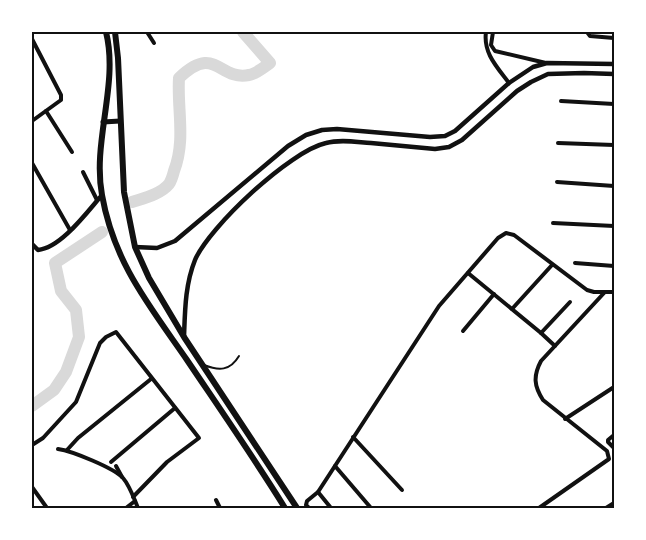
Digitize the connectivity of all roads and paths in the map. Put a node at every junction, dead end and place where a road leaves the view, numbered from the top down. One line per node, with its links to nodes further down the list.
1 (106, 32): 21 (main road)
2 (115, 32): 20 (main road)
3 (147, 32): 9 (street)
4 (486, 32): 15 (street)
5 (493, 32): 10 (street)
6 (587, 32): 7 (street)
7 (615, 38)
8 (32, 39): 18 (street)
9 (154, 43)
10 (547, 63): 11 (street); 15 (street)
11 (581, 63): 12 (street); 13 (street)
12 (615, 64)
13 (580, 73): 14 (street); 46 (street)
14 (615, 74)
15 (509, 82): 34 (street)
16 (561, 101): 17 (street)
17 (615, 104)
18 (46, 111): 19 (street); 24 (street)
19 (32, 121)
20 (120, 121): 21 (main road); 34 (main road)
21 (104, 122): 29 (main road)
22 (558, 143): 23 (street)
23 (615, 145)
24 (72, 152)
25 (32, 163): 32 (street)
26 (83, 172): 29 (street)
27 (557, 182): 28 (street)
28 (615, 186)
29 (99, 197): 32 (street); 74 (main road)
30 (553, 223): 31 (street)
31 (615, 226)
32 (70, 230): 33 (street)
33 (32, 244)
34 (135, 247): 46 (main road)
35 (575, 263): 37 (street)
36 (552, 265): 38 (street); 39 (street); 43 (street)
37 (615, 266)
38 (468, 273): 41 (street); 55 (street)
39 (604, 292): 40 (street); 47 (street)
40 (615, 292)
41 (494, 294): 43 (street); 44 (street)
42 (570, 302): 45 (street)
43 (512, 309): 45 (street)
44 (463, 331)
45 (541, 333): 47 (street)
46 (184, 337): 49 (main road)
47 (555, 346): 53 (street)
48 (239, 356): 49 (lane)
49 (202, 364): 75 (main road)
50 (151, 379): 52 (street); 56 (street); 59 (street)
51 (615, 387): 53 (street)
52 (175, 408): 60 (street); 67 (street)
53 (565, 418): 79 (street)
54 (615, 435): 57 (street)
55 (353, 437): 62 (street); 65 (street)
56 (32, 445)
57 (615, 448)
58 (58, 450): 59 (street)
59 (67, 450): 63 (street)
60 (111, 462)
61 (116, 466): 63 (street)
62 (335, 466): 66 (street); 78 (street)
63 (123, 478): 67 (street)
64 (32, 487): 70 (street)
65 (402, 490)
66 (318, 492): 76 (street); 77 (street)
67 (134, 499): 71 (street); 72 (street)
68 (216, 500): 73 (street)
69 (614, 505): 80 (street)
70 (46, 508)
71 (126, 508)
72 (138, 508)
73 (219, 508)
74 (285, 508)
75 (297, 508)
76 (309, 508)
77 (331, 508)
78 (371, 508)
79 (539, 508)
80 (606, 508)

